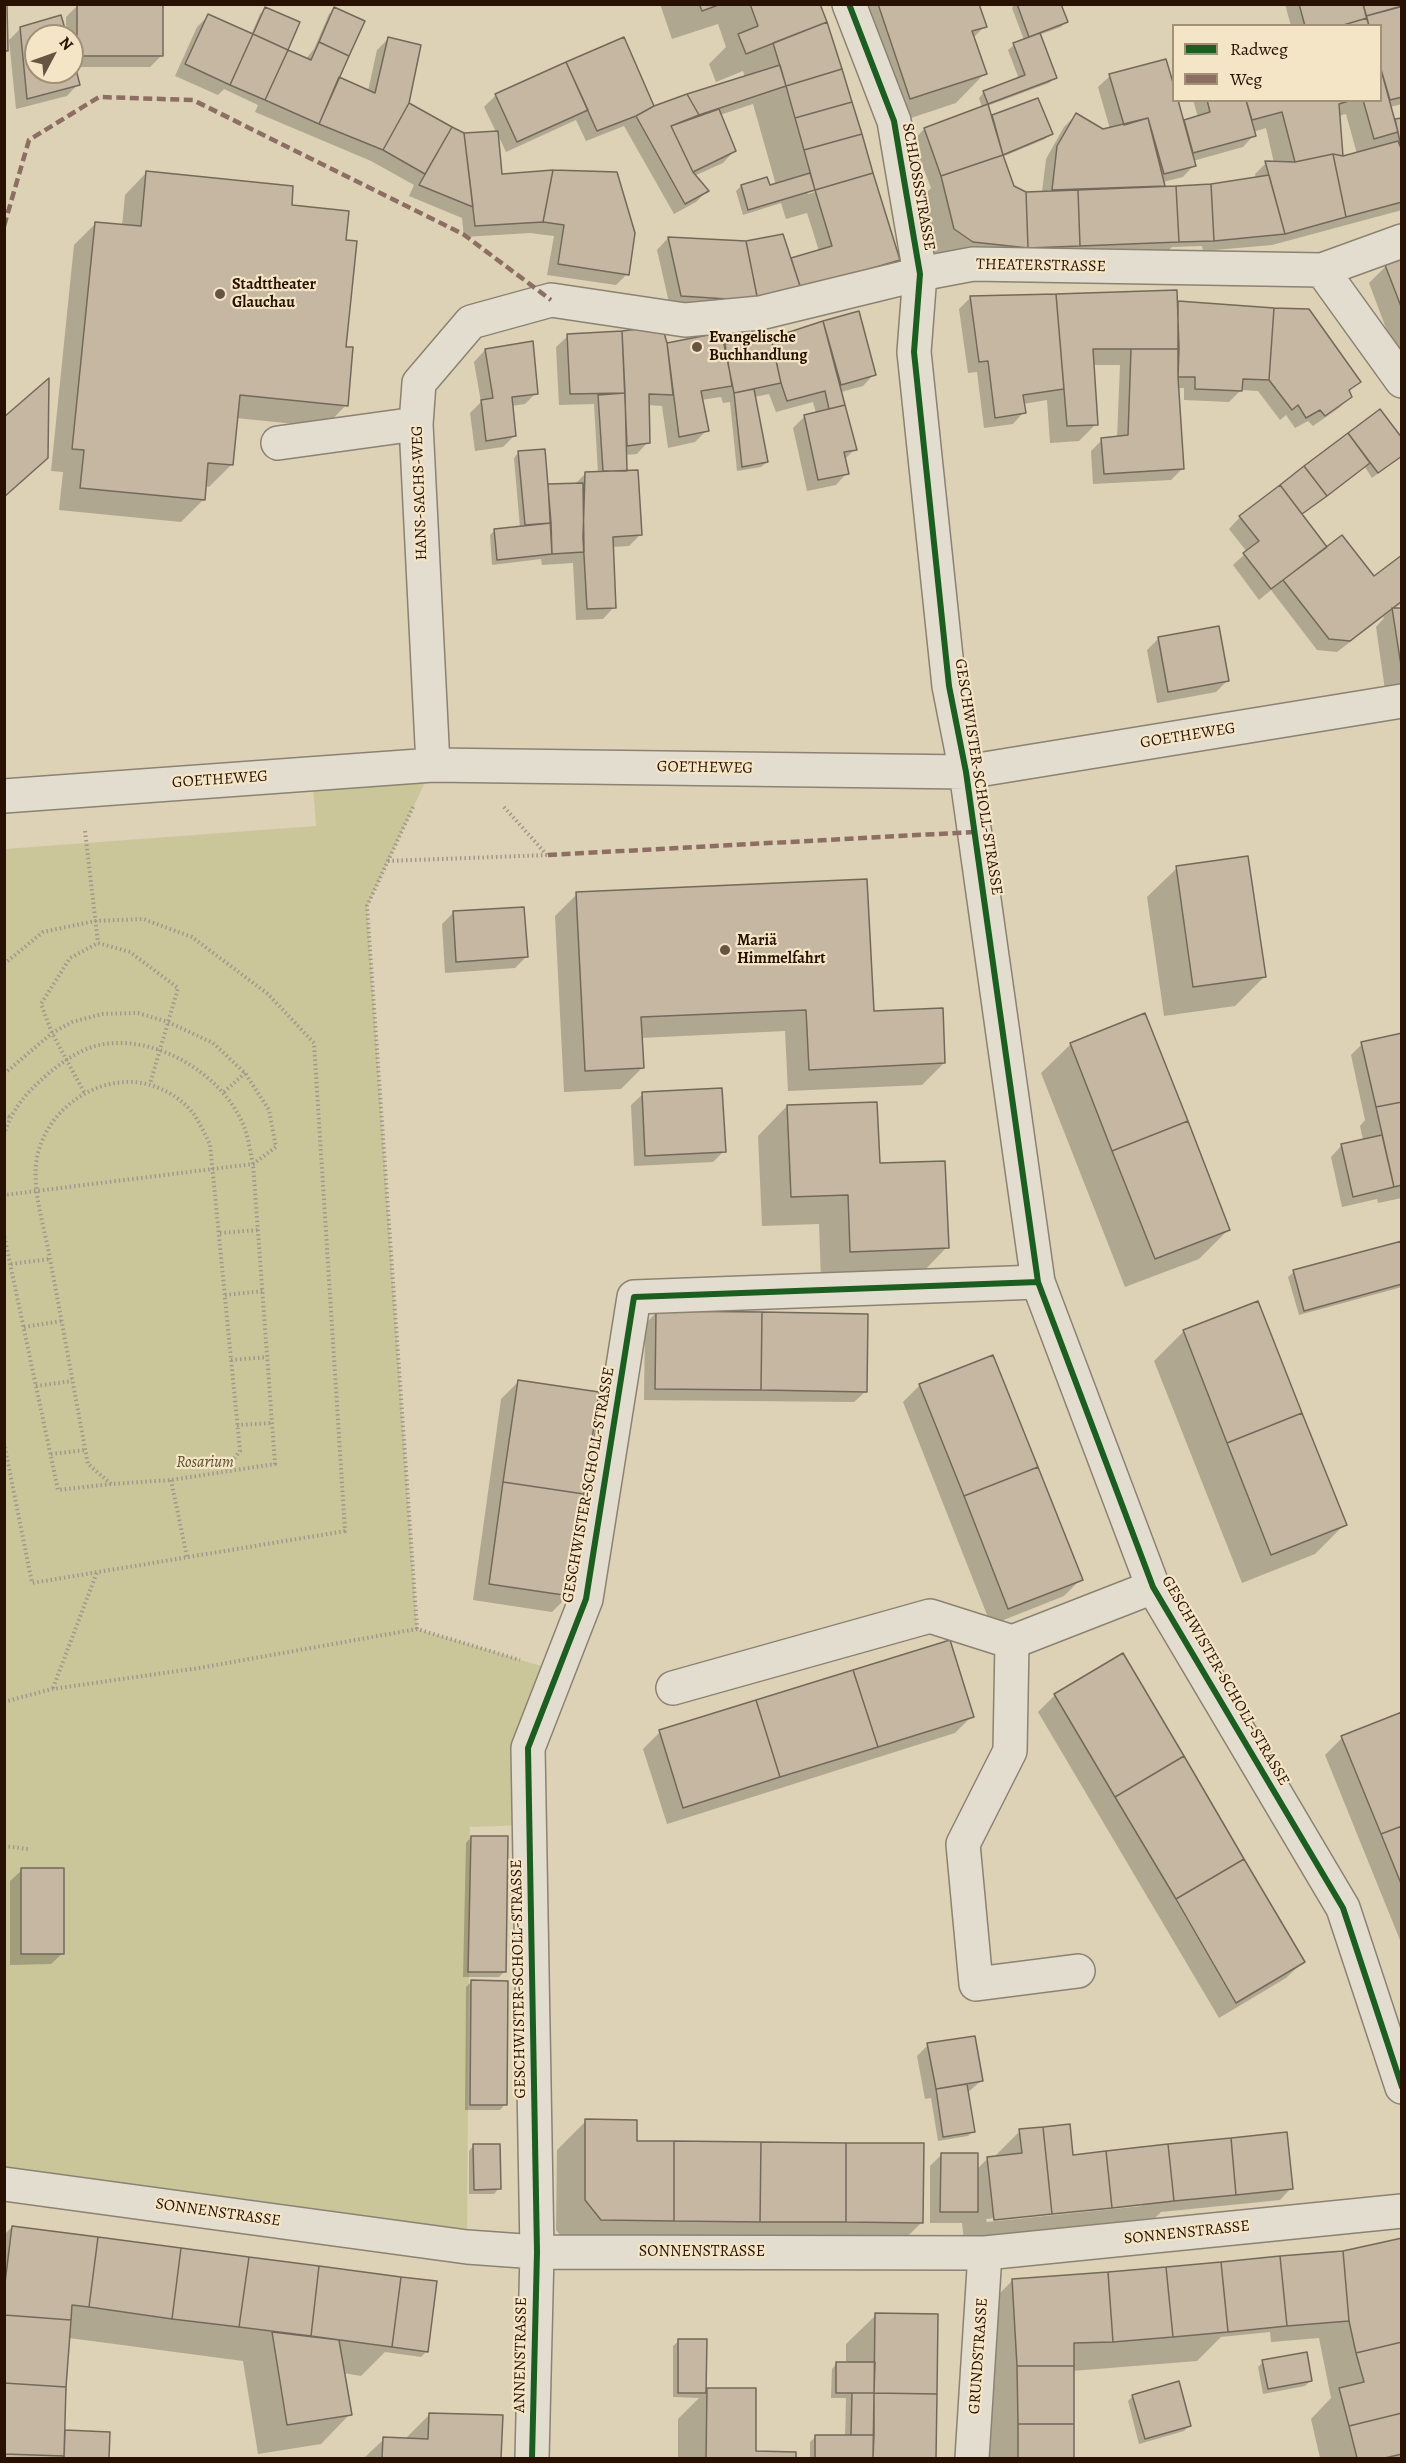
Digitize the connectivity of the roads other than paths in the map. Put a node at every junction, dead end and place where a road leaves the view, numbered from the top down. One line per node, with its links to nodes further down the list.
1 (849, 4): 4 (street, SCHLOSSSTRASSE)
2 (1401, 241): 3 (street)
3 (1322, 270): 4 (street, THEATERSTRASSE); 6 (street)
4 (920, 274): 5 (street, THEATERSTRASSE); 11 (street, GESCHWISTER-SCHOLL-STRASSE)
5 (550, 300): 7 (street, HANS-SACHS-WEG)
6 (1401, 381)
7 (416, 424): 8 (street); 10 (street, HANS-SACHS-WEG)
8 (278, 443)
9 (1401, 701): 11 (street, GOETHEWEG)
10 (433, 765): 11 (street, GOETHEWEG); 12 (street, GOETHEWEG)
11 (966, 772): 13 (street, GESCHWISTER-SCHOLL-STRASSE)
12 (4, 796)
13 (1038, 1282): 14 (street, GESCHWISTER-SCHOLL-STRASSE); 21 (street, GESCHWISTER-SCHOLL-STRASSE)
14 (1153, 1587): 15 (street); 18 (street, GESCHWISTER-SCHOLL-STRASSE)
15 (1012, 1642): 16 (street); 17 (street)
16 (673, 1688)
17 (1078, 1971)
18 (1401, 2087)
19 (4, 2184): 21 (street, SONNENSTRASSE)
20 (1401, 2211): 22 (street, SONNENSTRASSE)
21 (537, 2252): 22 (street, SONNENSTRASSE); 23 (street, ANNENSTRASSE)
22 (985, 2253): 24 (street, GRUNDSTRASSE)
23 (532, 2458)
24 (972, 2458)

